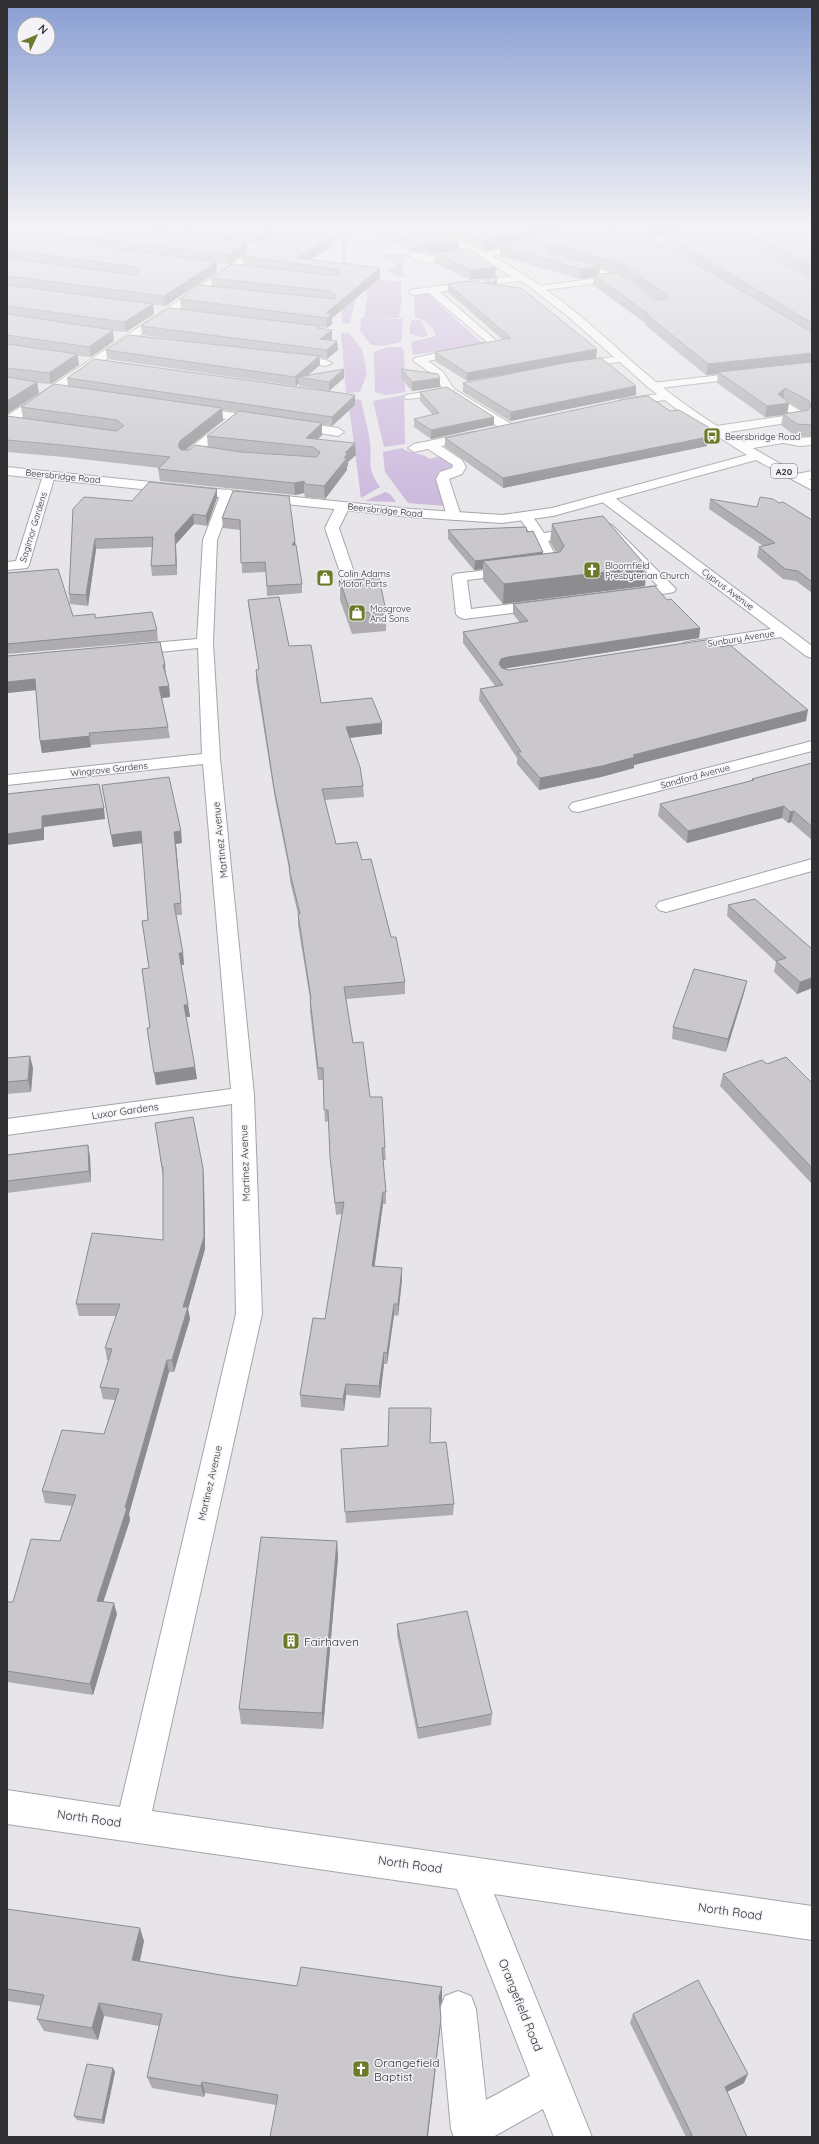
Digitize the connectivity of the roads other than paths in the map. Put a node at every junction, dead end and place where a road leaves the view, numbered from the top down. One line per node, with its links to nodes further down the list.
1 (148, 325): 5 (street)
2 (473, 325): 19 (street)
3 (585, 325): 8 (street, A20)
4 (113, 336): 5 (street)
5 (128, 338): 6 (street); 10 (street)
6 (142, 340)
7 (279, 357): 11 (street)
8 (622, 359): 13 (street); 15 (street, A20)
9 (77, 360): 10 (street)
10 (92, 363): 12 (street); 18 (street)
11 (326, 363)
12 (106, 365)
13 (559, 368)
14 (757, 374): 15 (street)
15 (652, 386): 21 (street, A20)
16 (37, 388): 18 (street)
17 (466, 388): 19 (street)
18 (52, 390): 20 (street); 28 (street)
19 (450, 391): 22 (street); 32 (street)
20 (73, 393)
21 (667, 396): 24 (street); 33 (street, A20)
22 (410, 397)
23 (784, 404): 31 (street)
24 (610, 406)
25 (181, 409): 27 (street)
26 (738, 414): 31 (street)
27 (237, 417): 34 (street); 39 (street)
28 (8, 422): 29 (street)
29 (29, 424)
30 (525, 425): 32 (street)
31 (753, 425): 33 (street)
32 (509, 428): 36 (street)
33 (716, 430): 37 (street, A20)
34 (338, 432)
35 (812, 441): 37 (street)
36 (431, 445): 38 (street); 49 (street)
37 (741, 446): 40 (street, A20)
38 (414, 448)
39 (207, 453)
40 (757, 456): 44 (street, A20); 47 (street, Beersbridge Road)
41 (7, 471): 42 (street, Beersbridge Road)
42 (49, 475): 46 (street, Beersbridge Road); 54 (street, Sagimor Gardens)
43 (812, 475): 44 (street)
44 (797, 478): 45 (street, A20)
45 (812, 486)
46 (228, 493): 48 (street, Beersbridge Road); 58 (street, Martinez Avenue)
47 (609, 500): 50 (street, Beersbridge Road); 51 (street); 53 (street, Cyprus Avenue)
48 (343, 506): 49 (street, Beersbridge Road); 56 (street)
49 (454, 516): 50 (street, Beersbridge Road)
50 (526, 517): 52 (street)
51 (607, 528): 52 (street); 55 (street)
52 (540, 538): 55 (street)
53 (690, 560): 55 (street); 57 (street, Cyprus Avenue)
54 (7, 566)
55 (660, 566)
56 (352, 587)
57 (784, 632): 59 (street, Sunbury Avenue); 61 (street, Cyprus Avenue)
58 (205, 643): 60 (street); 63 (street, Martinez Avenue)
59 (674, 649)
60 (118, 651)
61 (812, 652)
62 (812, 746): 65 (street, Sandford Avenue)
63 (211, 758): 64 (street, Wingrove Gardens); 68 (street, Martinez Avenue)
64 (7, 780)
65 (578, 807)
66 (812, 865): 67 (street)
67 (666, 906)
68 (243, 1095): 69 (street, Luxor Gardens); 71 (street, Martinez Avenue)
69 (7, 1127)
70 (7, 1807): 71 (street, North Road)
71 (132, 1825): 72 (street, North Road)
72 (468, 1873): 73 (street, North Road); 75 (street, Orangefield Road)
73 (812, 1923)
74 (458, 2009): 75 (street)
75 (552, 2084): 76 (street, Orangefield Road)
76 (573, 2137)

